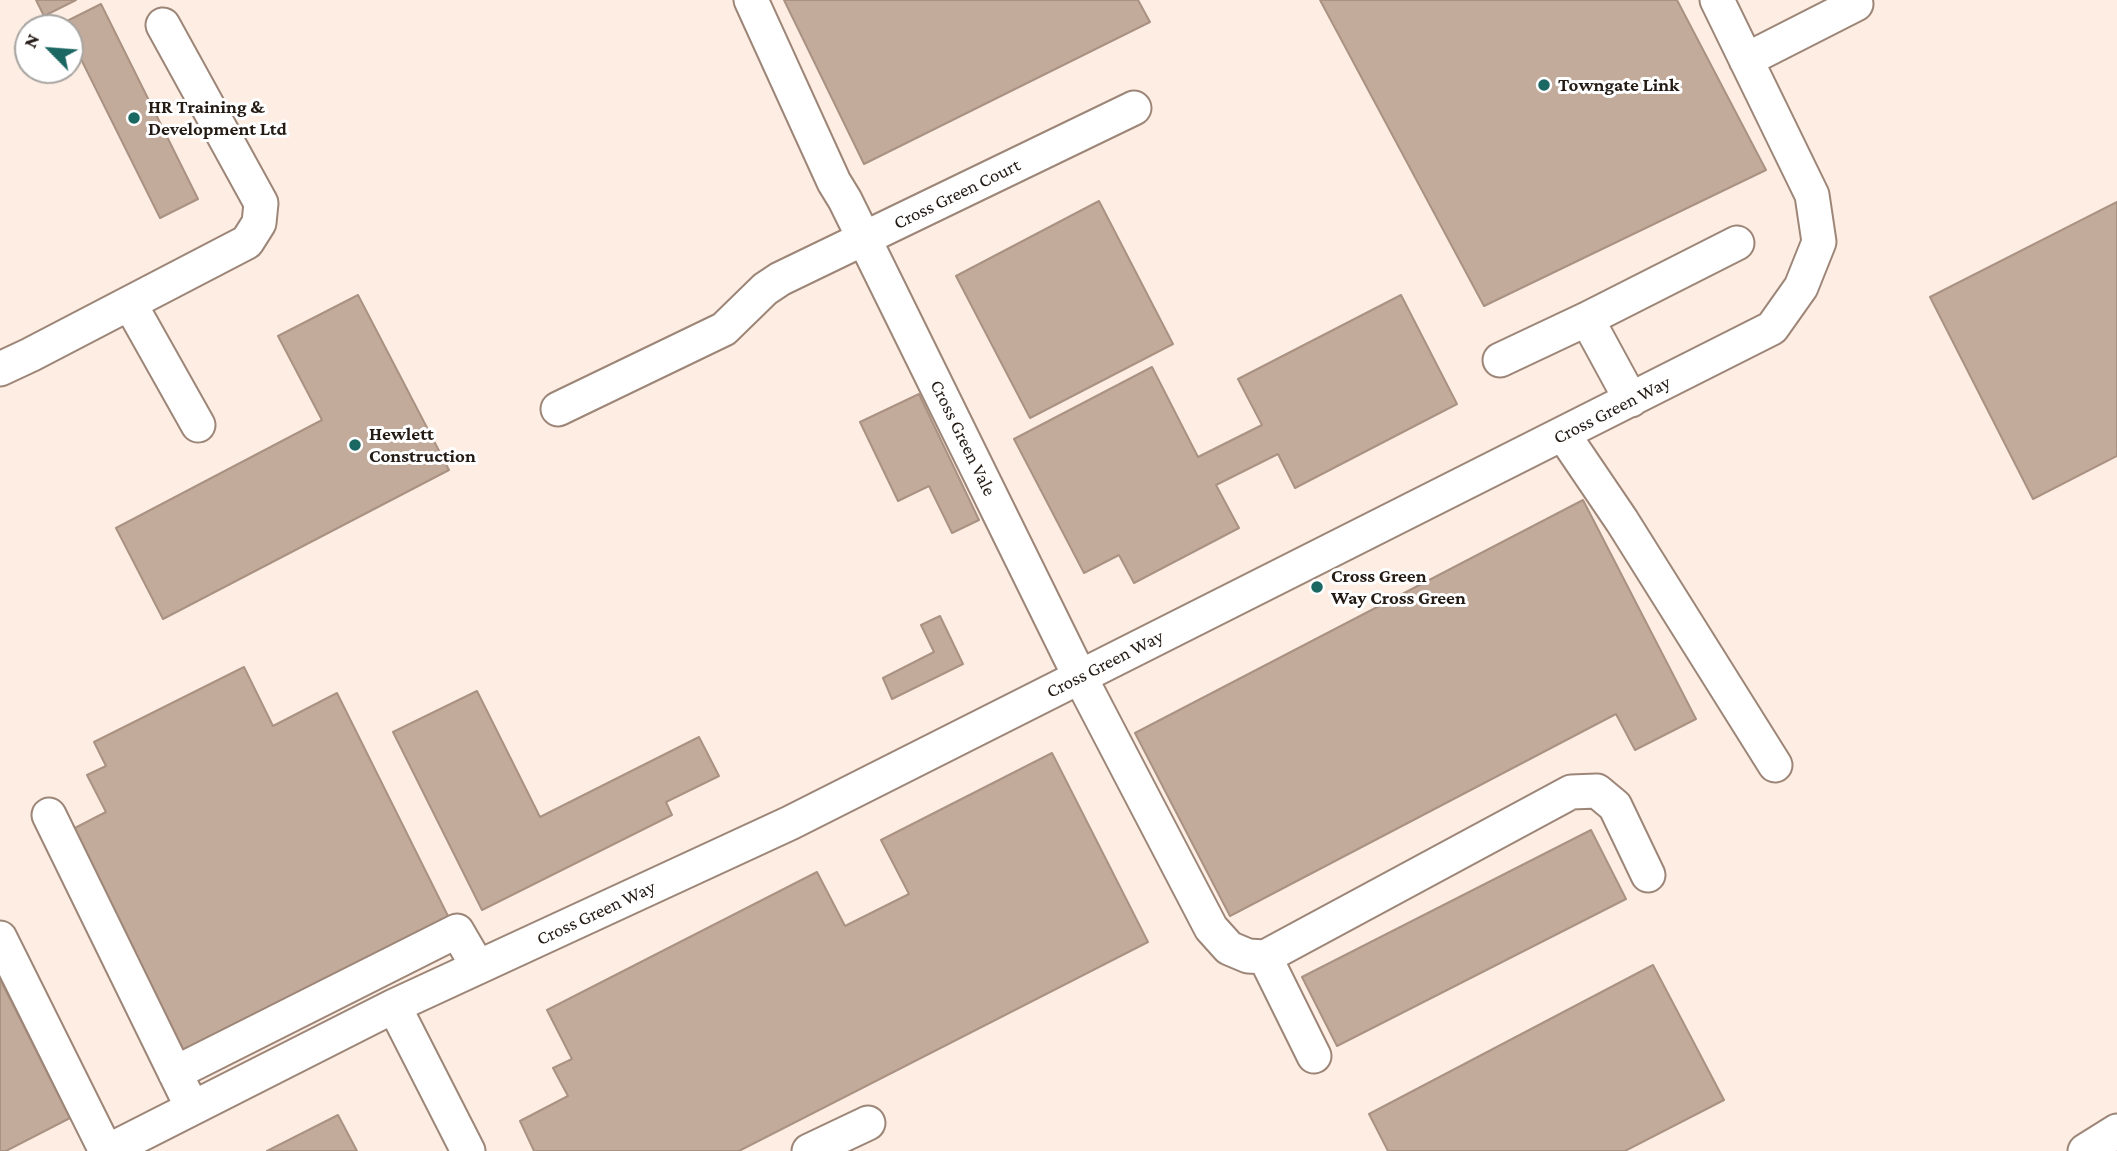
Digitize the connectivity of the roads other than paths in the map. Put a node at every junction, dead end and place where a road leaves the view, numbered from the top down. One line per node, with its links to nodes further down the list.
1 (751, 0): 7 (street, Cross Green Vale)
2 (1717, 0): 5 (street, Cross Green Way)
3 (1853, 0): 5 (street)
4 (163, 25): 9 (street)
5 (1746, 60): 13 (street, Cross Green Way)
6 (1134, 108): 7 (street, Cross Green Court)
7 (864, 239): 14 (street, Cross Green Court); 17 (street, Cross Green Vale)
8 (1737, 243): 10 (street)
9 (130, 304): 12 (street); 15 (street)
10 (1587, 319): 11 (street); 13 (street)
11 (1500, 360)
12 (0, 369)
13 (1630, 400): 16 (street, Cross Green Way)
14 (558, 409)
15 (198, 425)
16 (1563, 434): 17 (street, Cross Green Way); 18 (street)
17 (1080, 677): 22 (street, Cross Green Vale); 23 (street, Cross Green Way)
18 (1776, 765)
19 (49, 815): 26 (street)
20 (1648, 875): 22 (street)
21 (0, 938): 30 (street)
22 (1265, 957): 25 (street)
23 (478, 967): 24 (street, Cross Green Way); 26 (street)
24 (394, 1006): 27 (street, Cross Green Way); 31 (street)
25 (1314, 1056)
26 (175, 1073): 27 (street)
27 (192, 1108): 30 (street, Cross Green Way)
28 (868, 1123): 32 (street)
29 (2117, 1131): 33 (street)
30 (107, 1151)
31 (468, 1151)
32 (809, 1151)
33 (2085, 1151)

